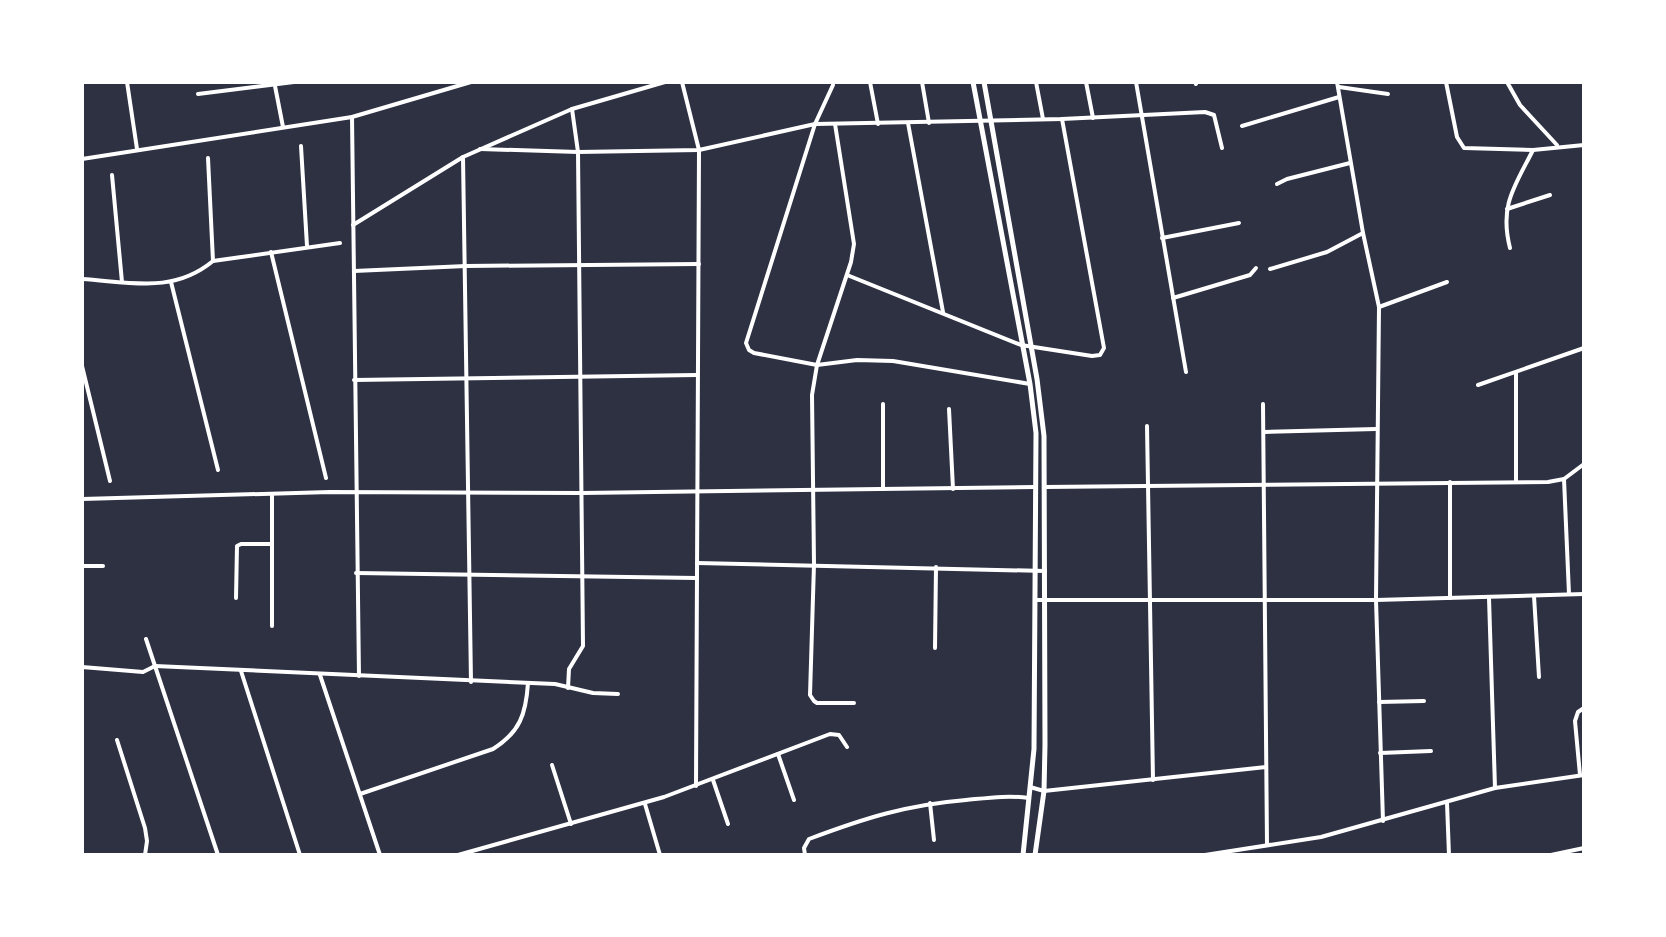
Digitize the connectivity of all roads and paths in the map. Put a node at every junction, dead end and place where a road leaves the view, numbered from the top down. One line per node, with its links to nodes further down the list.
1 (127, 82): 40 (street)
2 (294, 82): 15 (street)
3 (471, 82): 23 (street)
4 (665, 82): 21 (street)
5 (682, 82): 42 (street)
6 (870, 82): 33 (street)
7 (922, 82): 30 (street)
8 (973, 82): 27 (main road)
9 (984, 82): 28 (main road)
10 (1036, 82): 25 (street)
11 (1086, 82): 24 (street)
12 (1136, 82): 22 (street)
13 (1446, 82): 43 (street)
14 (1507, 82): 38 (street)
15 (275, 83): 18 (street); 35 (street)
16 (833, 85): 31 (street)
17 (1338, 85): 19 (street); 20 (street)
18 (198, 94)
19 (1388, 94)
20 (1339, 97): 34 (street); 48 (street)
21 (572, 109): 41 (street); 44 (street)
22 (1143, 116): 24 (street); 39 (street); 56 (street)
23 (352, 117): 35 (street); 54 (street)
24 (1093, 118): 26 (street)
25 (1043, 119): 26 (street); 28 (street)
26 (1062, 119): 77 (street)
27 (980, 120): 28 (street); 30 (street); 76 (main road)
28 (992, 121): 77 (main road)
29 (908, 123): 30 (street); 33 (street); 75 (street)
30 (929, 123)
31 (815, 124): 32 (street); 42 (street); 79 (street)
32 (835, 124): 33 (street); 68 (street)
33 (878, 124)
34 (1242, 126)
35 (283, 127): 40 (street)
36 (1584, 145): 38 (street)
37 (301, 146): 58 (street)
38 (1558, 146): 43 (street)
39 (1222, 148)
40 (137, 149): 47 (street)
41 (480, 149): 44 (street); 45 (street)
42 (699, 150): 44 (street); 62 (street)
43 (1533, 150): 52 (street)
44 (578, 152): 64 (street)
45 (463, 157): 54 (street); 63 (street)
46 (208, 158): 61 (street)
47 (82, 159)
48 (1350, 163): 50 (street); 55 (street)
49 (112, 175): 70 (street)
50 (1277, 184)
51 (1550, 195): 52 (street)
52 (1506, 209): 59 (street)
53 (1239, 223): 56 (street)
54 (353, 225): 67 (street)
55 (1363, 233): 66 (street); 74 (street)
56 (1162, 238): 73 (street)
57 (340, 243): 58 (street)
58 (307, 246): 60 (street)
59 (1510, 248)
60 (271, 252): 61 (street); 97 (street)
61 (213, 261): 71 (street)
62 (699, 264): 64 (street); 83 (street)
63 (466, 266): 64 (street); 67 (street); 86 (street)
64 (579, 266): 84 (street)
65 (1256, 268): 73 (street)
66 (1270, 269)
67 (354, 271): 85 (street)
68 (847, 275): 75 (street); 79 (street)
69 (82, 279): 70 (street)
70 (122, 282): 71 (street)
71 (171, 282): 96 (street)
72 (1447, 282): 74 (street)
73 (1173, 298): 81 (street)
74 (1379, 307): 93 (street)
75 (943, 312): 76 (street)
76 (1021, 345): 77 (street); 87 (main road)
77 (1031, 346): 106 (main road)
78 (1584, 348): 82 (street)
79 (817, 365): 87 (street); 109 (street)
80 (82, 366): 99 (street)
81 (1186, 372)
82 (1516, 373): 88 (street); 101 (street)
83 (697, 375): 84 (street); 110 (street)
84 (580, 377): 86 (street); 113 (street)
85 (354, 380): 86 (street); 111 (street)
86 (467, 380): 112 (street)
87 (1030, 384): 105 (main road)
88 (1478, 385)
89 (883, 404): 107 (street)
90 (1263, 404): 94 (street)
91 (949, 409): 108 (street)
92 (1147, 426): 104 (street)
93 (1376, 429): 94 (street); 103 (street)
94 (1264, 432): 102 (street)
95 (1584, 464): 98 (street)
96 (218, 470)
97 (326, 478)
98 (1564, 479): 101 (street); 128 (street)
99 (110, 481)
100 (1450, 482): 101 (street); 103 (street); 133 (street)
101 (1516, 482)
102 (1264, 485): 103 (street); 104 (street); 134 (street)
103 (1376, 485): 137 (street)
104 (1150, 486): 106 (street); 138 (street)
105 (1037, 487): 106 (street); 108 (street); 122 (main road)
106 (1046, 487): 123 (main road)
107 (883, 489): 108 (street); 109 (street)
108 (953, 489)
109 (812, 490): 110 (street); 118 (street)
110 (698, 491): 113 (street); 117 (street)
111 (356, 493): 112 (street); 114 (street); 124 (street)
112 (469, 493): 113 (street); 125 (street)
113 (582, 493): 126 (street)
114 (272, 494): 115 (street); 116 (street)
115 (82, 499)
116 (271, 544): 132 (street); 139 (street)
117 (697, 563): 118 (street); 127 (street)
118 (814, 564): 121 (street); 154 (street)
119 (82, 566): 120 (street)
120 (103, 566)
121 (936, 567): 122 (street); 141 (street)
122 (1035, 570): 123 (street); 135 (main road)
123 (1045, 571): 136 (main road)
124 (356, 573): 125 (street); 146 (street)
125 (470, 574): 126 (street); 148 (street)
126 (583, 576): 127 (street); 150 (street)
127 (697, 578): 166 (street)
128 (1569, 594): 129 (street); 130 (street)
129 (1584, 594)
130 (1534, 596): 131 (street); 147 (street)
131 (1489, 597): 133 (street); 168 (street)
132 (236, 598)
133 (1450, 598): 137 (street)
134 (1265, 599): 137 (street); 138 (street); 162 (street)
135 (1035, 600): 136 (street); 167 (main road)
136 (1044, 600): 138 (street); 169 (main road)
137 (1376, 600): 153 (street)
138 (1150, 601): 165 (street)
139 (272, 626)
140 (146, 639): 142 (street)
141 (935, 648)
142 (155, 666): 143 (street); 144 (street); 184 (street)
143 (82, 667)
144 (241, 670): 145 (street); 185 (street)
145 (320, 674): 146 (street); 170 (street)
146 (359, 676): 148 (street)
147 (1539, 677)
148 (471, 682): 149 (street)
149 (528, 683): 150 (street); 170 (street)
150 (568, 688): 151 (street)
151 (618, 694)
152 (1424, 701): 153 (street)
153 (1379, 702): 159 (street)
154 (854, 703)
155 (1584, 708): 163 (street)
156 (117, 740): 183 (street)
157 (847, 747): 160 (street)
158 (1431, 751): 159 (street)
159 (1380, 753): 176 (street)
160 (778, 754): 164 (street); 172 (street)
161 (552, 765): 177 (street)
162 (1266, 767): 165 (street); 180 (street)
163 (1582, 775): 168 (street)
164 (713, 780): 166 (street); 178 (street)
165 (1153, 780): 169 (street)
166 (696, 786): 173 (street)
167 (1030, 787): 169 (street); 171 (main road)
168 (1495, 788): 175 (street)
169 (1044, 791): 191 (main road)
170 (360, 794): 186 (street)
171 (1029, 798): 174 (street); 190 (main road)
172 (794, 800)
173 (645, 803): 177 (street); 188 (street)
174 (930, 803): 179 (street); 189 (street)
175 (1447, 803): 176 (street); 193 (street)
176 (1383, 821): 180 (street)
177 (571, 824): 187 (street)
178 (728, 824)
179 (934, 840)
180 (1267, 846): 182 (street)
181 (1584, 848): 194 (street)
182 (1236, 853): 192 (street)
183 (145, 855)
184 (218, 855)
185 (300, 855)
186 (380, 855)
187 (458, 855)
188 (660, 855)
189 (805, 855)
190 (1023, 855)
191 (1035, 855)
192 (1205, 855)
193 (1449, 855)
194 (1551, 855)

